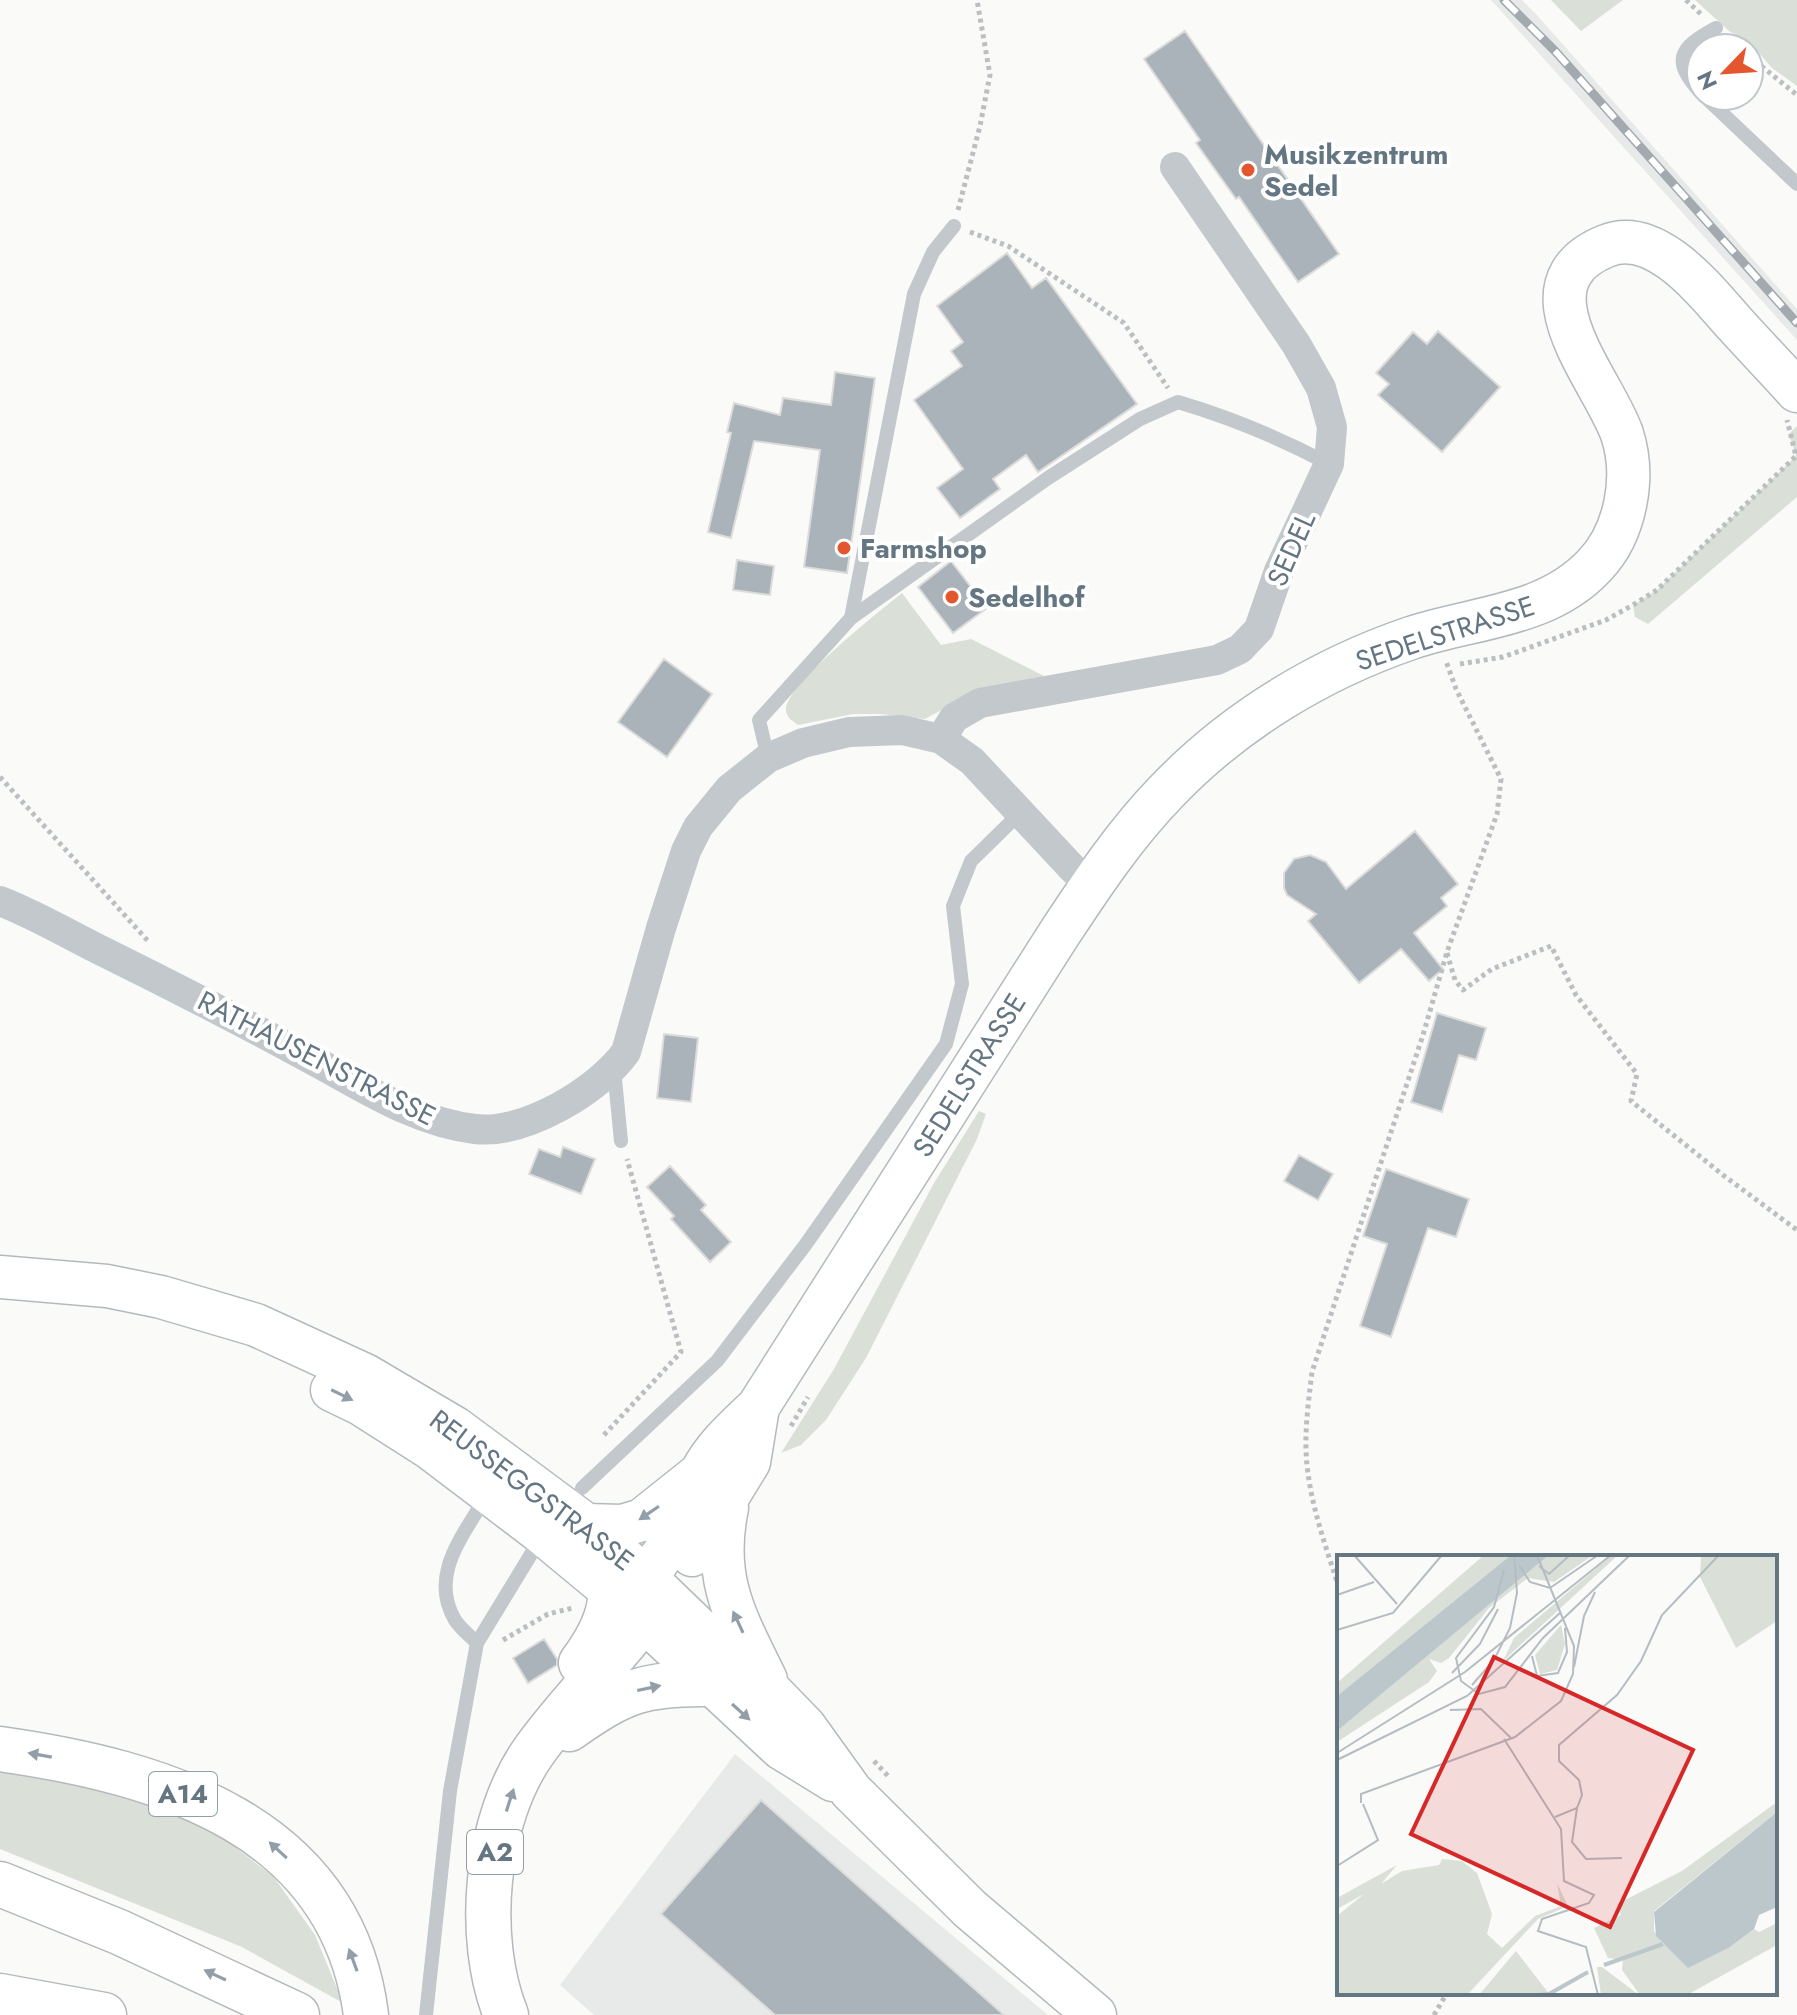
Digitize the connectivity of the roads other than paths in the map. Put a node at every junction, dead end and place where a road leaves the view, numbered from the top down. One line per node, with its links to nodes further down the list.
1 (1716, 28): 2 (lane)
2 (1709, 32)
3 (1685, 50): 4 (lane)
4 (1685, 72)
5 (1721, 112): 7 (lane)
6 (1175, 167): 10 (street, SEDEL)
7 (1797, 184)
8 (954, 226): 11 (lane)
9 (1797, 391): 15 (main road, SEDELSTRASSE)
10 (1329, 464): 11 (lane); 12 (street, SEDEL)
11 (851, 618): 13 (lane)
12 (941, 739): 13 (street, RATHAUSENSTRASSE); 14 (street, RATHAUSENSTRASSE)
13 (768, 758): 17 (street, RATHAUSENSTRASSE)
14 (1021, 811): 15 (street, RATHAUSENSTRASSE); 23 (lane)
15 (1091, 885): 21 (main road, SEDELSTRASSE)
16 (0, 901): 17 (street, RATHAUSENSTRASSE)
17 (614, 1069): 18 (lane)
18 (621, 1141)
19 (0, 1277): 23 (main road, REUSSEGGSTRASSE)
20 (0, 1303): 22 (main road, REUSSEGGSTRASSE, one-way to 22)
21 (715, 1483): 23 (main road, one-way to 23); 25 (main road, SEDELSTRASSE); 28 (main road, one-way to 21)
22 (489, 1492): 25 (main road, REUSSEGGSTRASSE); 26 (lane)
23 (592, 1519): 25 (highway)
24 (533, 1551): 26 (lane)
25 (641, 1596): 27 (main road, REUSSEGGSTRASSE); 28 (main road, REUSSEGGSTRASSE); 30 (highway, A2)
26 (477, 1643): 37 (lane)
27 (710, 1684): 30 (highway, A2, one-way to 27); 31 (main road, REUSSEGGSTRASSE, one-way to 31)
28 (771, 1692): 31 (main road, REUSSEGGSTRASSE)
29 (0, 1749): 36 (highway, A14, one-way to 29)
30 (533, 1753): 38 (highway, A2, one-way to 30)
31 (861, 1774): 39 (main road, REUSSEGGSTRASSE)
32 (0, 1884): 34 (highway, one-way to 32)
33 (0, 1996): 35 (highway)
34 (291, 2012)
35 (104, 2015)
36 (366, 2015)
37 (426, 2015)
38 (506, 2015)
39 (1095, 2015)

